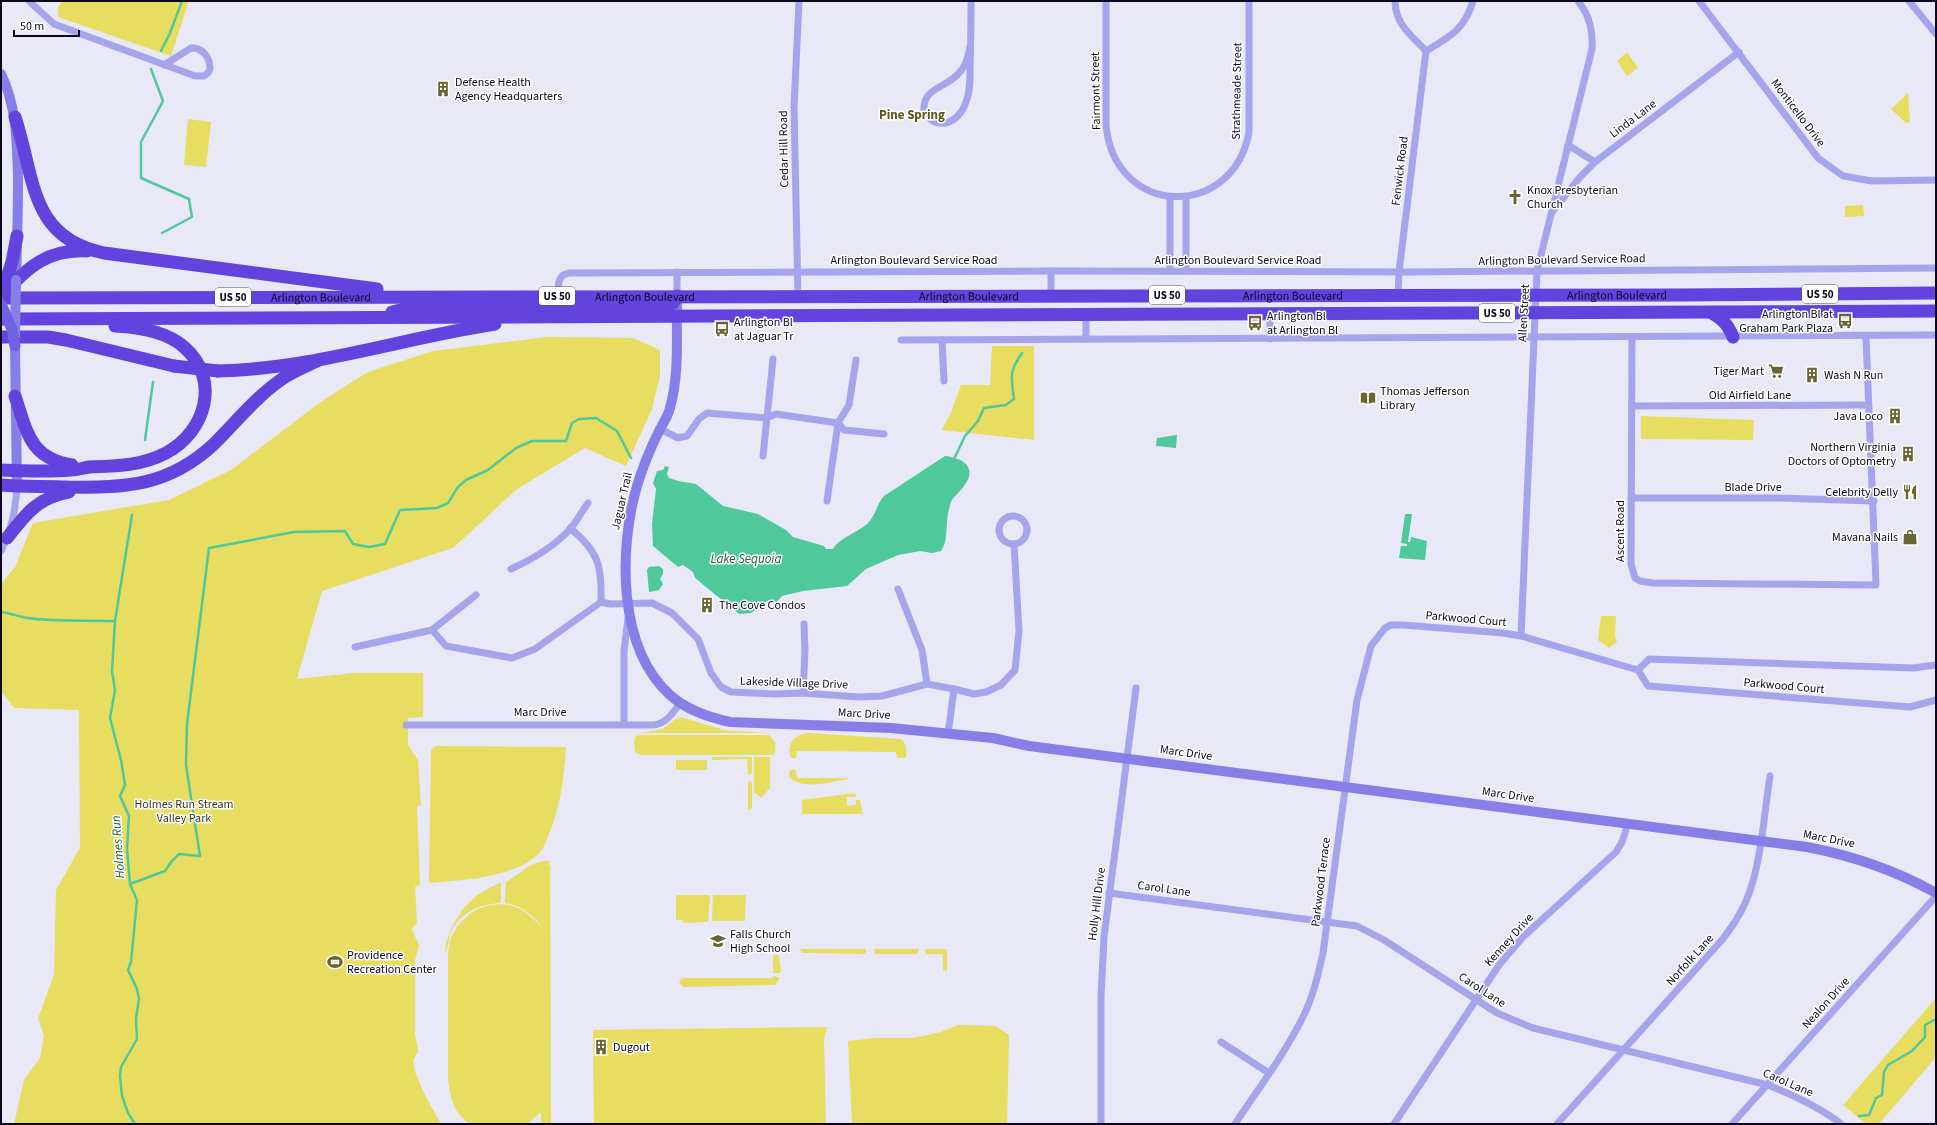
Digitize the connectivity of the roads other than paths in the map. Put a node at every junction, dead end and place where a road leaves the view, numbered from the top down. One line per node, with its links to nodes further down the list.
1 (29, 1): 15 (street)
2 (799, 1): 32 (street, Cedar Hill Road)
3 (971, 1): 12 (street)
4 (1106, 1): 21 (street, Fairmont Street)
5 (1249, 1): 22 (street, Strathmeade Street)
6 (1395, 1): 13 (street)
7 (1473, 1): 13 (street)
8 (1578, 1): 18 (street, Allen Street)
9 (1699, 1): 14 (street, Monticello Drive)
10 (1909, 1): 11 (street)
11 (1936, 34)
12 (970, 47): 12 (street)
13 (1426, 51): 33 (street, Fenwick Road)
14 (1739, 52): 19 (street, Linda Lane); 20 (street, Monticello Drive)
15 (164, 65): 15 (street)
16 (1, 74): 17 (street)
17 (15, 118): 24 (street); 25 (highway)
18 (1568, 145): 19 (street); 23 (street, Allen Street)
19 (1595, 162): 23 (street, Linda Lane)
20 (1936, 180)
21 (1170, 197): 22 (street, Fairmont Street); 28 (street)
22 (1186, 197): 29 (street)
23 (1551, 214): 30 (street, Allen Street)
24 (18, 236): 34 (highway)
25 (93, 251): 34 (highway); 38 (highway)
26 (1936, 268): 30 (street, Arlington Boulevard Service Road)
27 (1051, 271): 28 (street, Arlington Boulevard Service Road); 32 (street, Arlington Boulevard Service Road); 42 (street)
28 (1170, 271): 29 (street, Arlington Boulevard Service Road)
29 (1186, 271): 33 (street, Arlington Boulevard Service Road)
30 (1537, 271): 33 (street, Arlington Boulevard Service Road); 37 (street, Allen Street)
31 (677, 272): 32 (street, Arlington Boulevard Service Road); 39 (street, Arlington Boulevard Service Road); 40 (street)
32 (798, 272): 41 (street, Cedar Hill Road)
33 (1399, 272): 36 (street, Fenwick Road)
34 (5, 290): 38 (highway, Arlington Boulevard / US 50); 65 (street, bridge)
35 (1936, 293): 37 (highway, Arlington Boulevard / US 50)
36 (1398, 295): 37 (highway, Arlington Boulevard / US 50); 42 (highway, Arlington Boulevard / US 50)
37 (1536, 295): 45 (street, Allen Street)
38 (438, 296): 39 (highway, Arlington Boulevard / US 50)
39 (558, 296): 40 (highway, Arlington Boulevard / US 50)
40 (677, 296): 41 (highway, Arlington Boulevard / US 50); 51 (street, Jaguar Trail); 52 (highway)
41 (798, 296): 42 (highway, Arlington Boulevard / US 50)
42 (1051, 296)
43 (1, 304): 65 (main road, bridge)
44 (1936, 311): 47 (highway, Arlington Boulevard / US 50)
45 (1535, 313): 46 (highway, Arlington Boulevard / US 50); 48 (highway, Arlington Boulevard / US 50); 60 (street, Allen Street)
46 (1712, 313): 47 (highway, Arlington Boulevard / US 50); 58 (highway)
47 (1751, 313): 58 (highway)
48 (1270, 314): 49 (highway, Arlington Boulevard / US 50); 61 (street)
49 (1086, 315): 51 (highway, Arlington Boulevard / US 50); 64 (street)
50 (560, 317): 51 (highway, Arlington Boulevard / US 50); 52 (highway, Arlington Boulevard / US 50); 67 (highway)
51 (676, 317): 75 (street, Jaguar Trail)
52 (368, 318): 54 (highway, Arlington Boulevard / US 50)
53 (1, 319): 54 (highway, Arlington Boulevard / US 50)
54 (28, 319): 78 (highway)
55 (1936, 336): 59 (street)
56 (1, 337): 67 (highway, bridge)
57 (1632, 337): 58 (street); 60 (street); 72 (street, Ascent Road)
58 (1733, 337): 59 (street)
59 (1866, 337): 71 (street)
60 (1534, 338): 61 (street); 100 (street, Allen Street)
61 (1270, 339): 64 (street)
62 (901, 340): 63 (street)
63 (942, 340): 64 (street); 69 (street)
64 (1086, 340)
65 (15, 346): 70 (street)
66 (773, 359): 73 (street)
67 (320, 360): 83 (highway)
68 (856, 360): 74 (street)
69 (944, 381)
70 (15, 396): 78 (highway); 80 (street)
71 (1868, 405): 72 (street, Old Airfield Lane); 86 (street)
72 (1632, 406): 84 (street, Ascent Road)
73 (766, 418): 74 (street); 75 (street); 77 (street)
74 (838, 423): 76 (street); 85 (street)
75 (660, 429): 96 (street, Jaguar Trail)
76 (884, 434)
77 (763, 456)
78 (87, 467): 80 (highway)
79 (1, 470): 80 (highway)
80 (17, 471): 82 (street)
81 (1, 485): 82 (highway)
82 (17, 486): 83 (highway); 89 (street)
83 (96, 487): 89 (highway)
84 (1631, 498): 86 (street, Blade Drive); 86 (street, Ascent Road)
85 (827, 502)
86 (1874, 502)
87 (588, 503): 88 (street)
88 (570, 528): 92 (street); 95 (street)
89 (7, 538): 91 (street)
90 (1014, 544): 106 (street, Lakeside Village Drive)
91 (1, 551)
92 (511, 569)
93 (898, 589): 104 (street)
94 (476, 595): 99 (street)
95 (601, 602): 96 (street, Lakeside Village Drive); 99 (street)
96 (628, 606): 107 (street, Lakeside Village Drive); 109 (street, Jaguar Trail); 111 (street)
97 (804, 624): 107 (street)
98 (1385, 628): 100 (street, Parkwood Court); 115 (street, Parkwood Terrace)
99 (432, 630): 101 (street)
100 (1521, 636): 103 (street, Parkwood Court)
101 (355, 646)
102 (1936, 665): 103 (street, Parkwood Court)
103 (1638, 670): 108 (street, Parkwood Court)
104 (927, 684): 106 (street, Lakeside Village Drive); 107 (street, Lakeside Village Drive)
105 (1136, 688): 113 (street, Holly Hill Drive)
106 (954, 690): 112 (street)
107 (803, 693)
108 (1936, 700)
109 (680, 703): 111 (street, Marc Drive); 112 (street, Marc Drive)
110 (406, 725): 111 (street, Marc Drive)
111 (624, 725)
112 (948, 734): 113 (street, Marc Drive)
113 (1126, 758): 115 (street, Marc Drive); 118 (street, Holly Hill Drive)
114 (1770, 776): 117 (street, Norfolk Lane)
115 (1346, 786): 116 (street, Marc Drive); 120 (street, Parkwood Terrace)
116 (1628, 824): 117 (street, Marc Drive); 121 (street, Kenney Drive)
117 (1760, 841): 119 (street, Marc Drive); 123 (street, Norfolk Lane)
118 (1109, 893): 120 (street, Carol Lane); 126 (street, Holly Hill Drive)
119 (1936, 895): 125 (street, Nealon Drive)
120 (1328, 922): 121 (street, Carol Lane); 124 (street, Parkwood Terrace)
121 (1475, 999): 123 (street, Carol Lane); 128 (street, Kenney Drive)
122 (1221, 1042): 124 (street)
123 (1624, 1049): 125 (street, Carol Lane); 129 (street, Norfolk Lane)
124 (1269, 1073): 127 (street, Parkwood Terrace)
125 (1768, 1085): 130 (street, Nealon Drive); 131 (street, Carol Lane)
126 (1101, 1124)
127 (1235, 1124)
128 (1394, 1124)
129 (1557, 1124)
130 (1732, 1124)
131 (1842, 1124)

